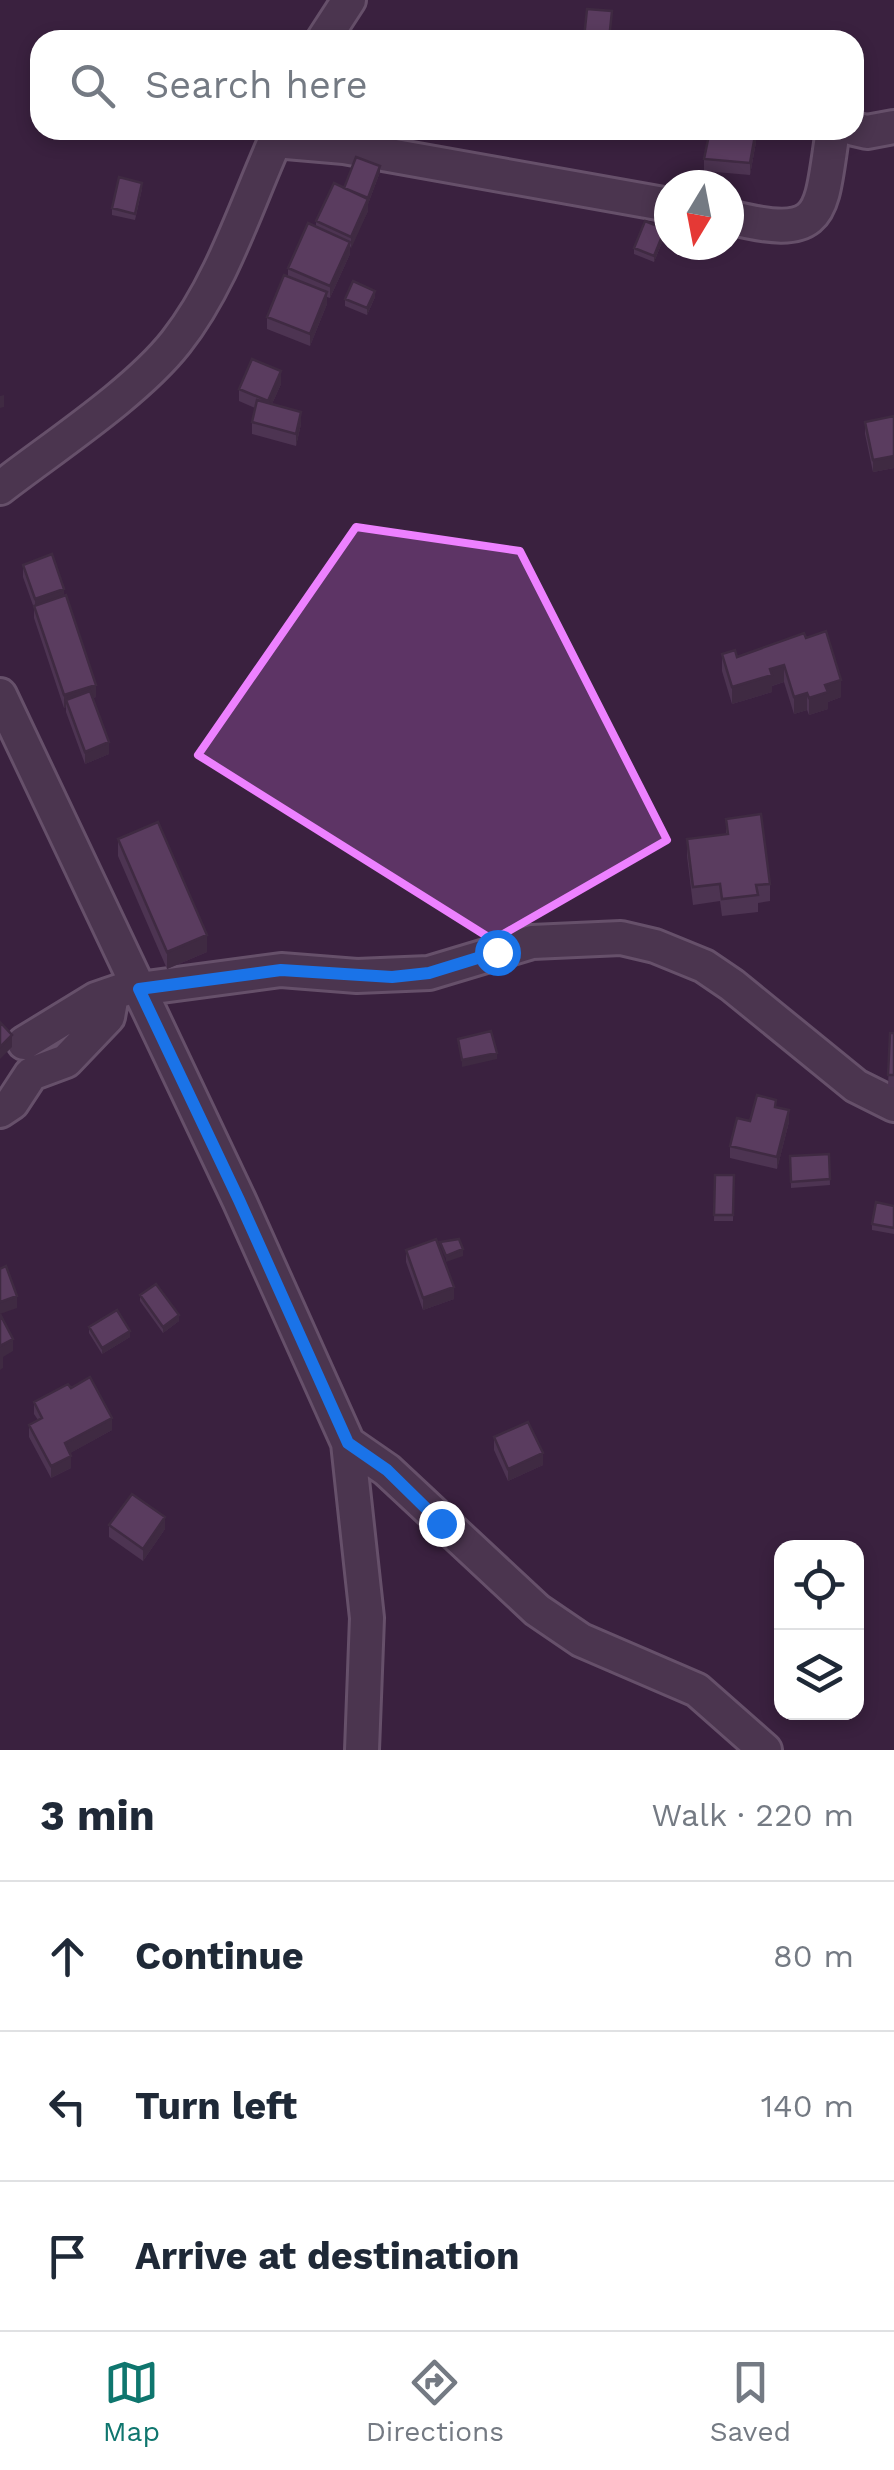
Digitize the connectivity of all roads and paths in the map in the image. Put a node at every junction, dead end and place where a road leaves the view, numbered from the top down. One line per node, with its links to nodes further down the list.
1 (350, 0): 2 (street)
2 (329, 30)
3 (894, 128): 4 (street)
4 (864, 131)
5 (276, 140): 10 (street)
6 (306, 140): 8 (street)
7 (831, 140): 9 (street)
8 (654, 202)
9 (744, 220)
10 (0, 488)
11 (0, 694): 12 (street)
12 (128, 987): 13 (street); 14 (street); 15 (street); 16 (street)
13 (24, 1043)
14 (894, 1105)
15 (0, 1111)
16 (348, 1443): 17 (street); 18 (street)
17 (362, 1750)
18 (765, 1750)

